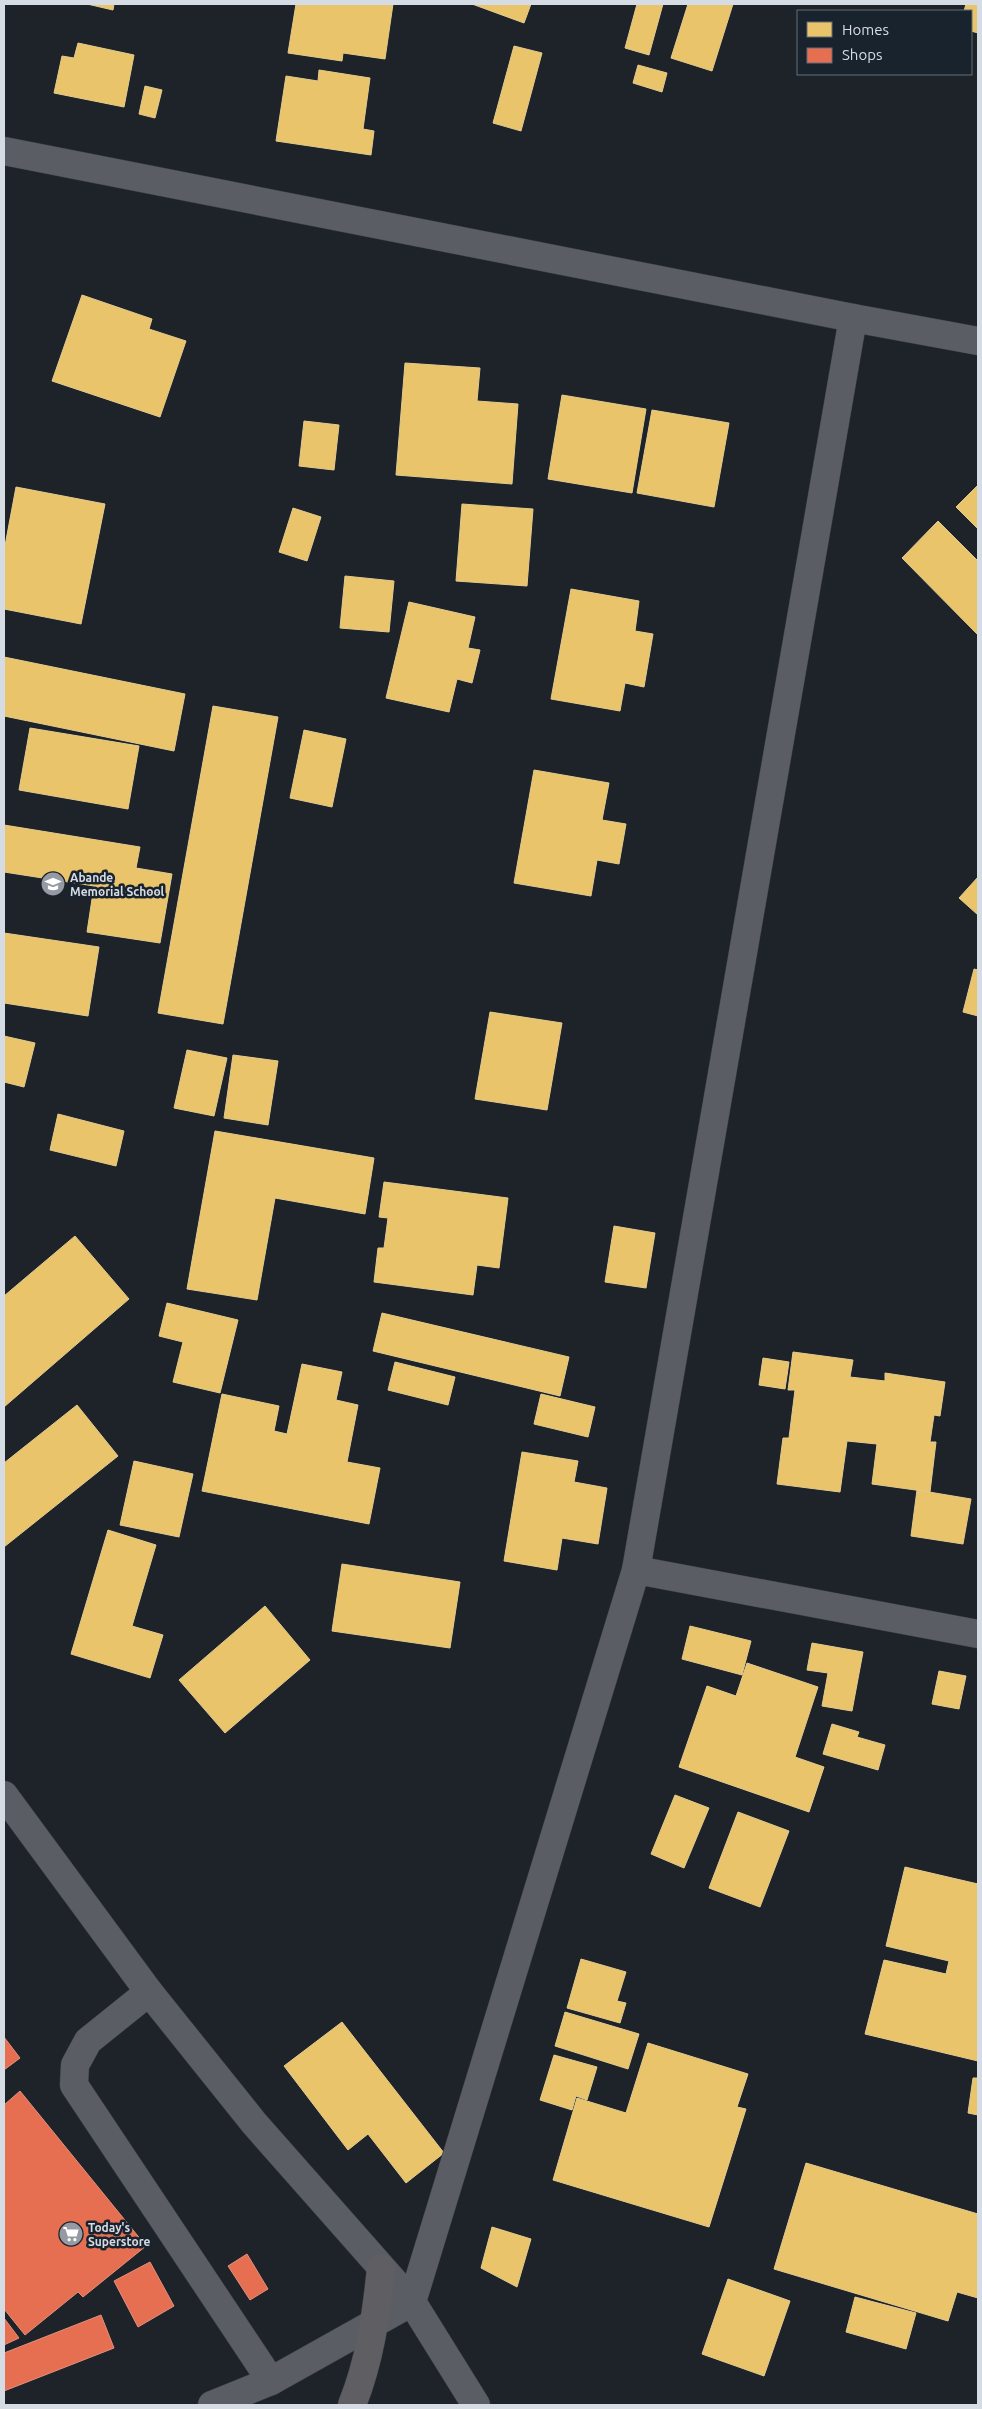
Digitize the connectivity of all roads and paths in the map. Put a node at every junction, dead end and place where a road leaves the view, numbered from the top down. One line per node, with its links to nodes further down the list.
1 (4, 151): 2 (street)
2 (852, 318): 3 (street); 4 (street)
3 (978, 341)
4 (636, 1570): 5 (street); 9 (street)
5 (978, 1634)
6 (4, 1795): 7 (street)
7 (150, 1992): 8 (street); 11 (street)
8 (381, 2268): 9 (street); 10 (main road)
9 (412, 2302): 10 (street); 14 (street)
10 (375, 2324): 11 (street); 13 (main road)
11 (271, 2381): 12 (street)
12 (212, 2405)
13 (352, 2405)
14 (476, 2405)

